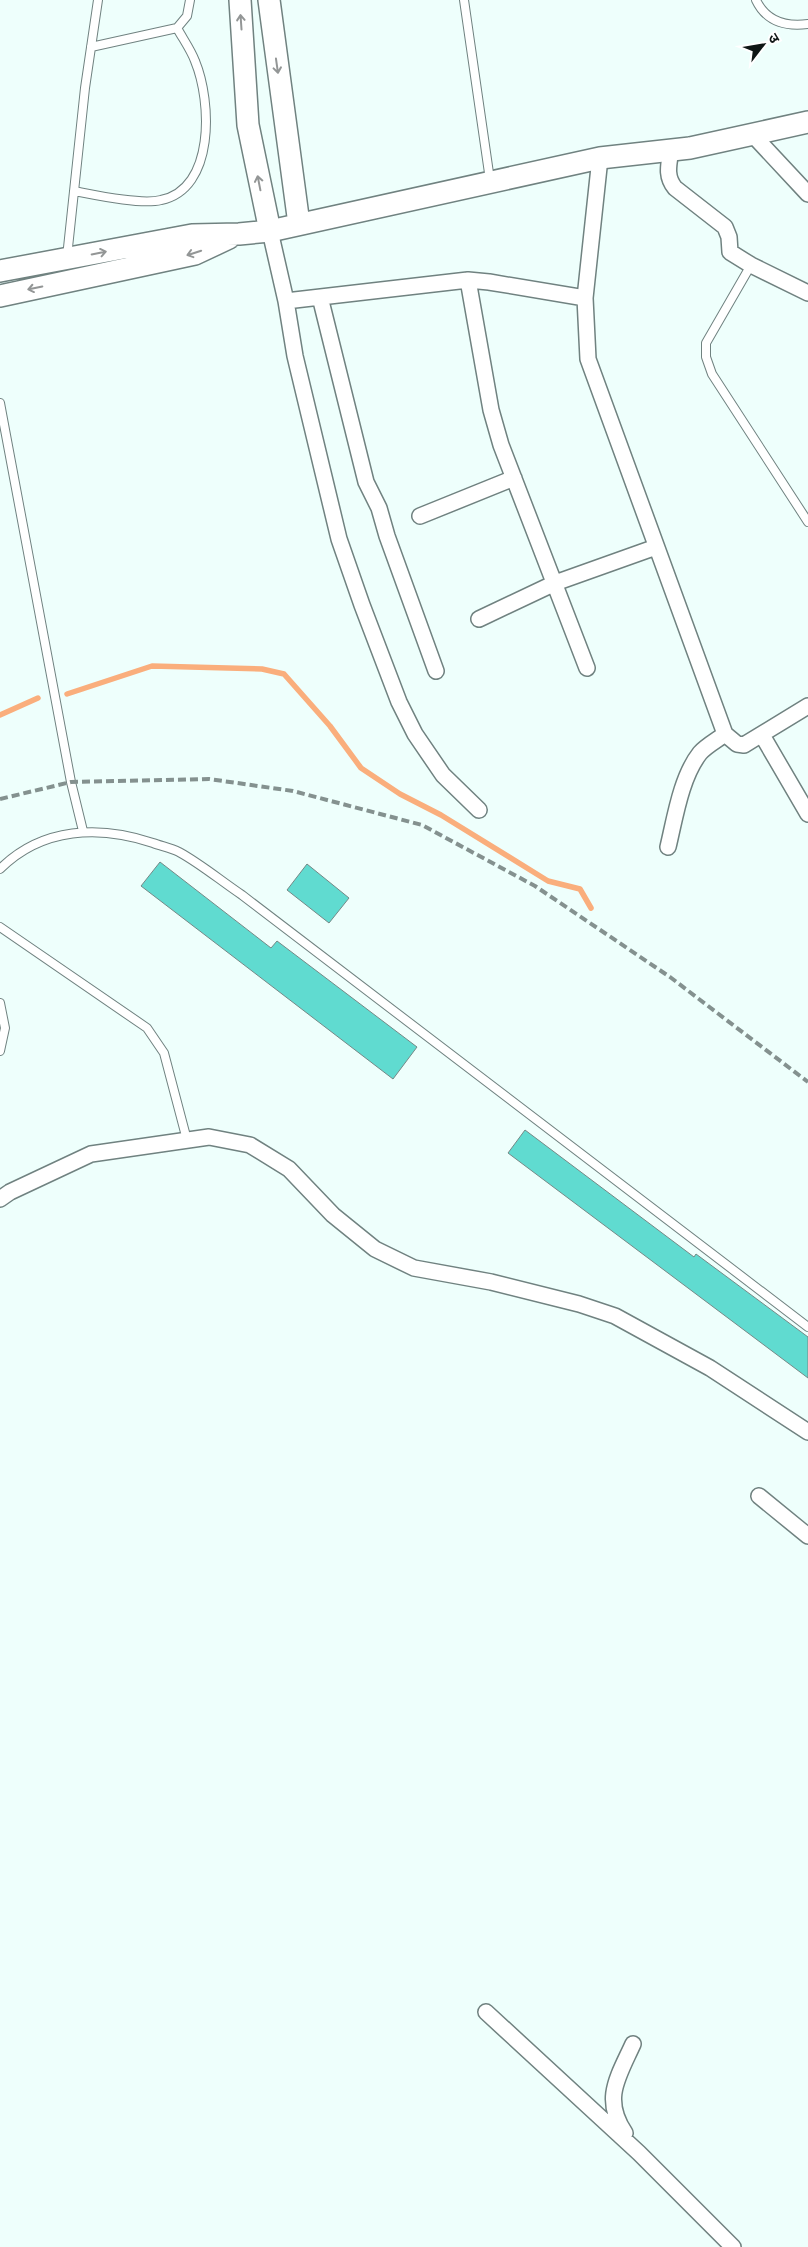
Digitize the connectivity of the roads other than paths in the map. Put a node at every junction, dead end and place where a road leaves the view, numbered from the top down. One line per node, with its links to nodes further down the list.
1 (98, 0): 9 (lane)
2 (190, 0): 8 (lane)
3 (240, 0): 18 (main road, one-way to 3)
4 (269, 0): 17 (main road, one-way to 17)
5 (464, 0): 14 (lane)
6 (756, 0): 7 (lane)
7 (808, 24)
8 (177, 28): 9 (lane); 15 (lane)
9 (91, 47): 15 (lane)
10 (808, 122): 11 (main road)
11 (752, 135): 12 (main road); 16 (street)
12 (671, 150): 13 (main road); 21 (street)
13 (600, 158): 14 (main road); 27 (street)
14 (491, 182): 17 (main road)
15 (74, 192): 20 (lane)
16 (808, 194)
17 (299, 224): 18 (main road)
18 (270, 231): 19 (main road); 28 (street)
19 (239, 234): 20 (main road, one-way to 19); 25 (main road, one-way to 25)
20 (66, 259): 22 (main road)
21 (752, 265): 24 (street); 32 (lane)
22 (0, 272)
23 (468, 280): 26 (street); 27 (street); 30 (street)
24 (808, 294)
25 (0, 296)
26 (320, 297): 28 (street); 37 (street)
27 (585, 298): 33 (street)
28 (286, 301): 41 (street)
29 (0, 403): 43 (lane)
30 (514, 478): 31 (street); 34 (street)
31 (420, 516)
32 (808, 522)
33 (656, 547): 34 (street); 39 (street)
34 (555, 583): 35 (street); 36 (street)
35 (479, 619)
36 (587, 668)
37 (436, 671)
38 (808, 706): 40 (street)
39 (725, 734): 40 (street); 44 (street)
40 (762, 735): 42 (street)
41 (479, 810)
42 (808, 814)
43 (83, 831): 45 (lane); 51 (lane)
44 (668, 847)
45 (0, 869)
46 (0, 927): 49 (lane)
47 (0, 1003): 48 (lane)
48 (0, 1051)
49 (187, 1140): 50 (street); 52 (street)
50 (0, 1200)
51 (808, 1327)
52 (808, 1432)
53 (760, 1496): 54 (street)
54 (808, 1536)
55 (486, 2012): 57 (street)
56 (633, 2044): 57 (street)
57 (639, 2153): 58 (street)
58 (733, 2247)

